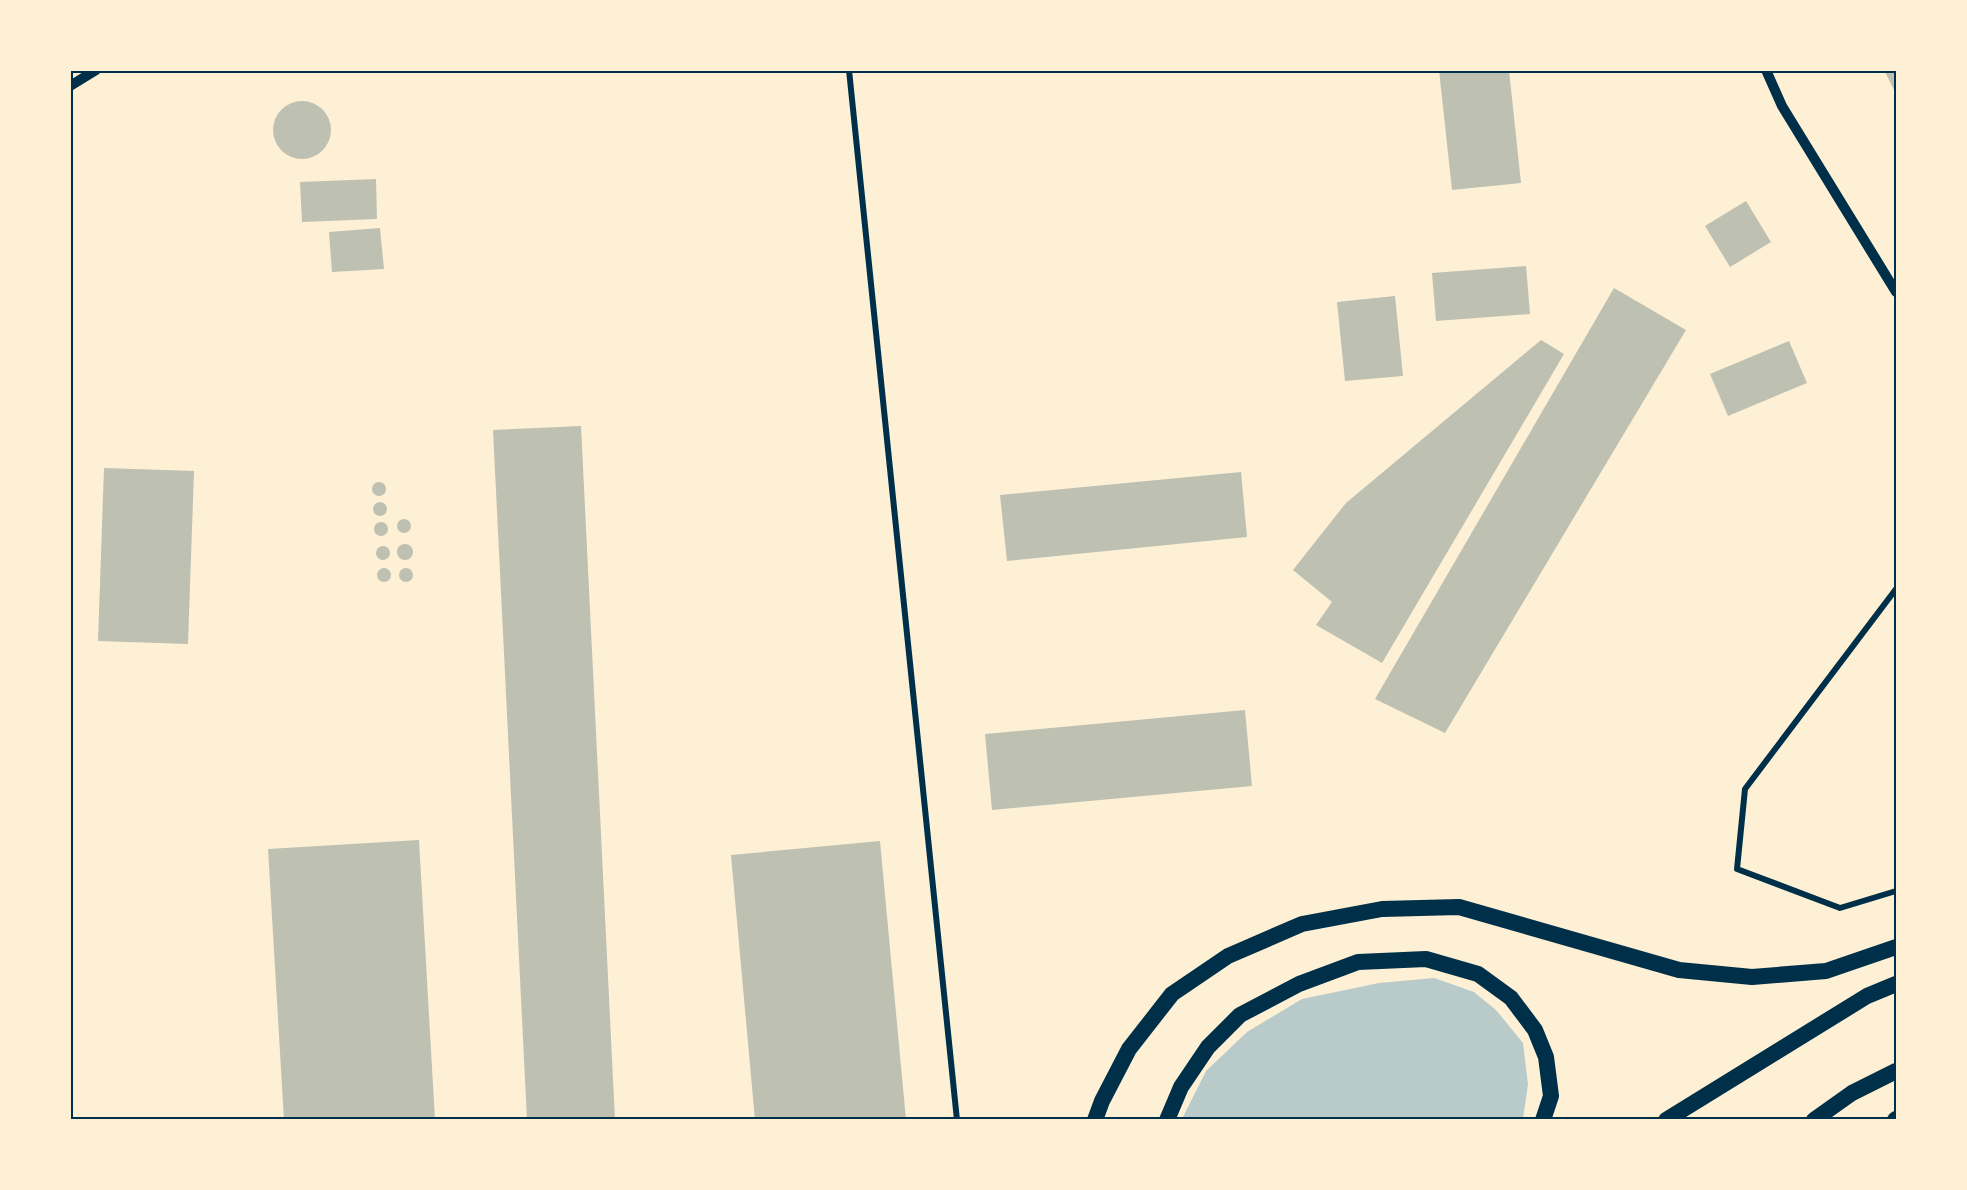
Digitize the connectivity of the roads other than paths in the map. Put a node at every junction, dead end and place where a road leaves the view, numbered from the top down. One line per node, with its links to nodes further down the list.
1 (96, 70): 4 (street)
2 (849, 70): 11 (street)
3 (1766, 70): 5 (street)
4 (70, 86)
5 (1896, 292)
6 (1896, 589): 7 (street)
7 (1896, 891)
8 (1896, 947): 12 (highway)
9 (1896, 984): 15 (highway)
10 (1896, 1071): 16 (highway)
11 (957, 1119)
12 (1095, 1119)
13 (1167, 1119): 14 (highway)
14 (1544, 1119)
15 (1666, 1119)
16 (1814, 1119)

